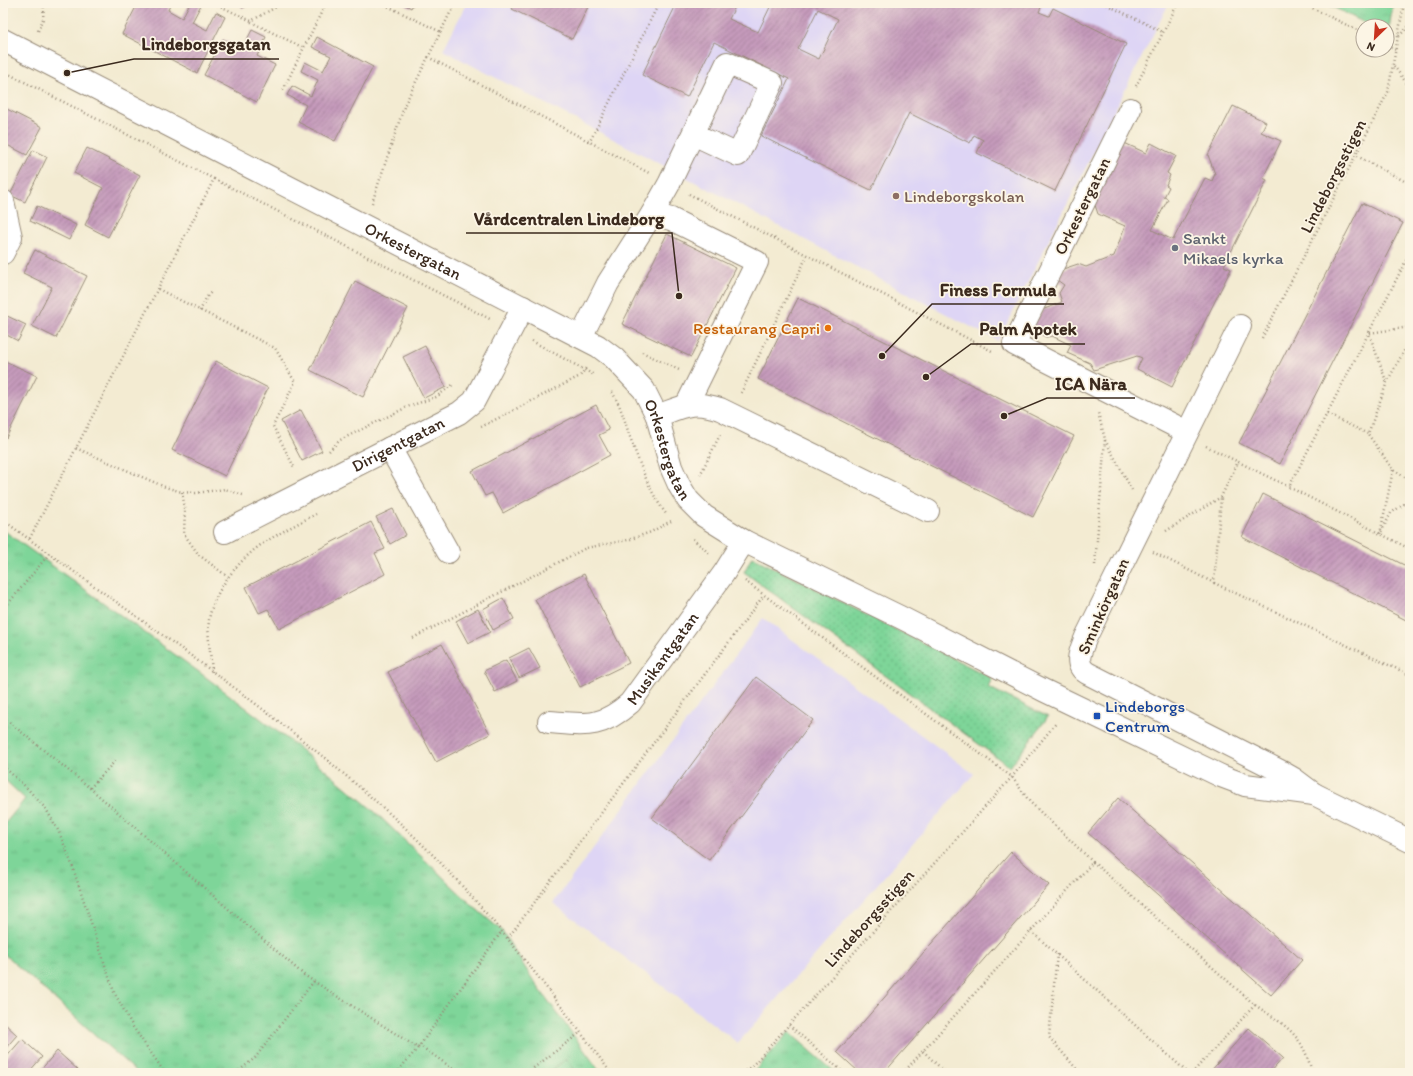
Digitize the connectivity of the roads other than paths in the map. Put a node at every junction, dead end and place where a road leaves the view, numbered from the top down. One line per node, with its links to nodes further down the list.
1 (3, 40): 7 (street, Orkestergatan)
2 (1130, 109): 12 (street, Orkestergatan)
3 (693, 134): 5 (street)
4 (3, 201): 6 (street)
5 (652, 214): 9 (street); 10 (street)
6 (3, 253)
7 (523, 307): 9 (street, Orkestergatan); 13 (street, Dirigentgatan)
8 (1240, 326): 12 (street, Sminkörgatan)
9 (581, 337): 11 (street, Orkestergatan)
10 (687, 404): 11 (street); 14 (street)
11 (657, 416): 16 (street, Orkestergatan)
12 (1183, 439): 19 (street, Sminkörgatan)
13 (390, 448): 15 (street, Dirigentgatan); 17 (street)
14 (928, 511)
15 (225, 532)
16 (744, 541): 18 (street, Musikantgatan); 19 (street, Orkestergatan)
17 (448, 552)
18 (549, 722)
19 (1314, 794): 20 (street, Sminkörgatan)
20 (1410, 841)

